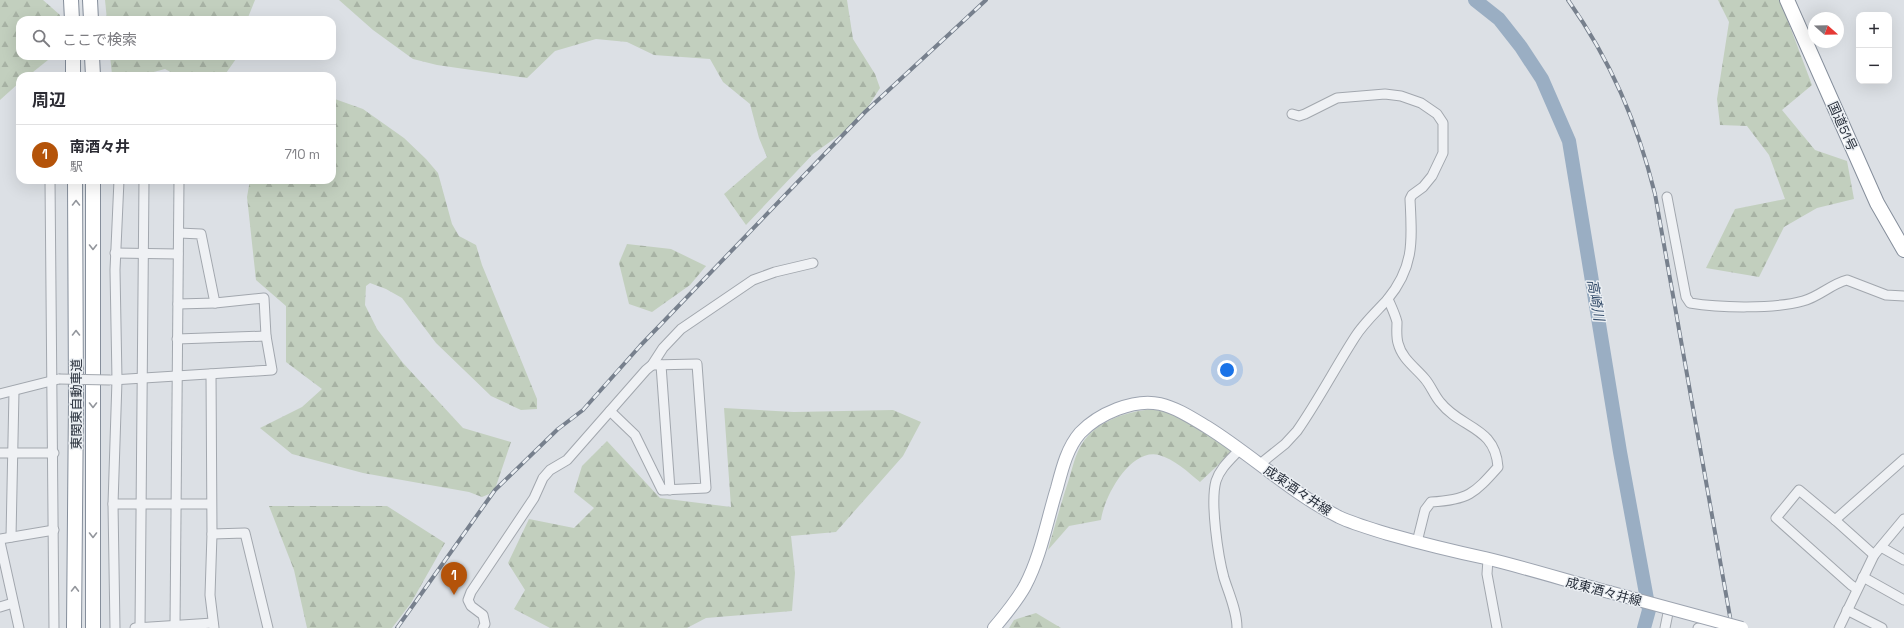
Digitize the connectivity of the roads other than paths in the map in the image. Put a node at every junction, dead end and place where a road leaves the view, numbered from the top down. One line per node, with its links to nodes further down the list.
1 (72, 0): 4 (highway)
2 (90, 0): 5 (highway)
3 (1788, 0): 19 (highway, 国道51号)
4 (72, 16)
5 (91, 16)
6 (73, 60): 8 (highway)
7 (92, 60): 9 (highway)
8 (73, 72)
9 (93, 72)
10 (1292, 114): 25 (street)
11 (50, 184): 34 (street)
12 (76, 184): 75 (highway, 東関東自動車道, one-way to 12)
13 (93, 184): 76 (highway, 東関東自動車道, one-way to 76)
14 (119, 184): 20 (street)
15 (144, 184): 21 (street)
16 (179, 184): 18 (street)
17 (1667, 197): 24 (street)
18 (179, 233): 22 (street); 26 (street)
19 (1904, 250)
20 (115, 253): 21 (street); 35 (street)
21 (143, 253): 22 (street); 33 (street)
22 (178, 254): 27 (street)
23 (813, 263): 30 (street)
24 (1904, 296)
25 (1388, 299): 44 (street); 57 (street)
26 (215, 303): 27 (street); 28 (street)
27 (178, 304): 29 (street)
28 (266, 336): 29 (street); 31 (street)
29 (177, 339): 32 (street)
30 (657, 365): 38 (street); 45 (street); 45 (street)
31 (211, 374): 32 (street); 49 (street)
32 (176, 376): 33 (street); 48 (street)
33 (142, 378): 35 (street); 47 (street)
34 (56, 380): 35 (street, bridge); 36 (street); 42 (street)
35 (113, 380): 46 (street)
36 (14, 391): 37 (street); 41 (street)
37 (0, 394)
38 (610, 411): 45 (street); 81 (street)
39 (1240, 449): 44 (main road, 成東酒々井線); 82 (main road, 成東酒々井線); 83 (street)
40 (0, 453): 41 (street)
41 (13, 453): 42 (street); 54 (street)
42 (54, 453): 52 (street)
43 (1904, 459): 51 (street)
44 (1260, 464): 57 (main road, 成東酒々井線)
45 (670, 490)
46 (113, 504): 47 (street); 77 (street)
47 (141, 504): 48 (street); 79 (street)
48 (176, 504): 49 (street); 69 (street)
49 (211, 504): 53 (street)
50 (1904, 519): 58 (street)
51 (1834, 520): 59 (street); 63 (street)
52 (54, 530): 54 (street); 74 (street)
53 (212, 534): 70 (street); 80 (street)
54 (11, 537): 55 (street)
55 (0, 539)
56 (0, 542): 65 (street)
57 (1417, 542): 60 (main road, 成東酒々井線)
58 (1881, 547): 59 (street); 61 (street)
59 (1874, 555): 62 (street)
60 (1488, 559): 67 (main road, 成東酒々井線, bridge); 84 (street)
61 (1904, 560)
62 (1863, 577): 63 (street); 64 (street)
63 (1857, 589): 68 (street)
64 (1904, 600)
65 (13, 603): 66 (street); 73 (street)
66 (0, 607)
67 (1669, 608): 71 (street); 86 (main road, 成東酒々井線, bridge)
68 (1847, 610): 87 (street); 88 (street)
69 (175, 626): 70 (street); 79 (street)
70 (214, 626)
71 (1665, 627)
72 (1723, 627): 85 (street)
73 (19, 628)
74 (54, 628)
75 (74, 628)
76 (93, 628)
77 (115, 628)
78 (134, 628): 79 (street)
79 (140, 628)
80 (268, 628)
81 (483, 628)
82 (994, 628)
83 (1237, 628)
84 (1497, 628)
85 (1698, 628)
86 (1742, 628)
87 (1839, 628)
88 (1882, 628)

